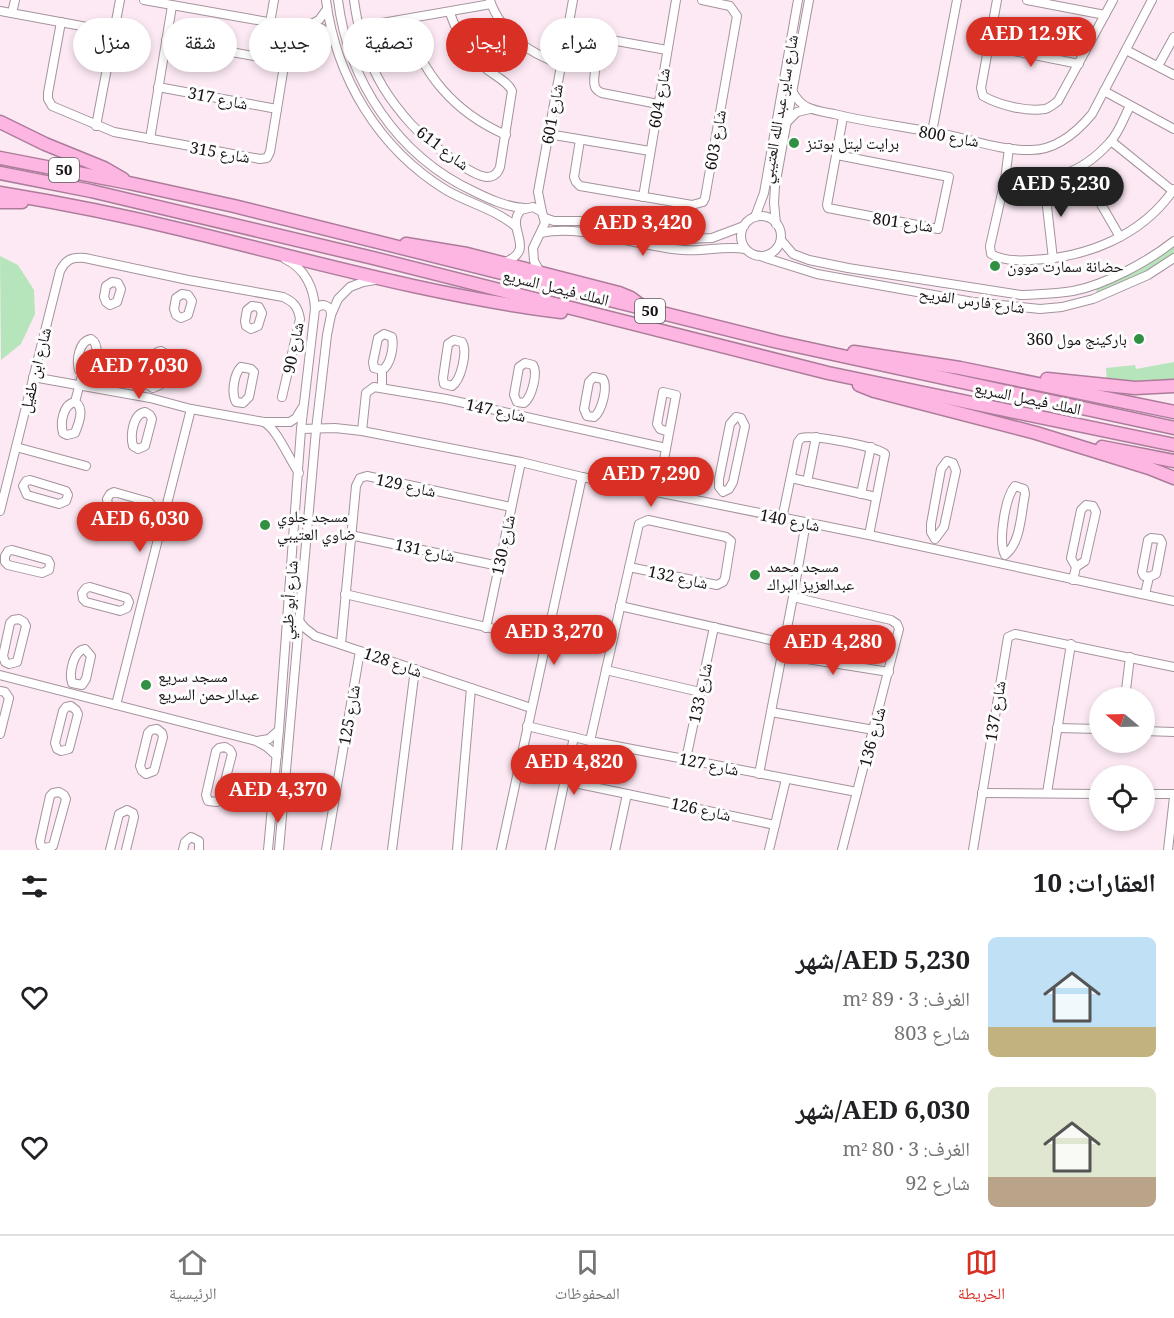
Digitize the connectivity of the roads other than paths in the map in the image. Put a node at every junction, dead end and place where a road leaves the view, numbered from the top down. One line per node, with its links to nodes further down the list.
1 (15, 0): 22 (street)
2 (120, 0): 24 (street)
3 (144, 0): 19 (street)
4 (274, 0): 26 (street)
5 (338, 0): 82 (street)
6 (354, 0): 28 (street, شارع 611)
7 (573, 0): 30 (street, شارع 601)
8 (676, 0): 37 (street, شارع 604)
9 (702, 0): 79 (street, شارع 603)
10 (798, 0): 84 (street, شارع ساير عبد الله العتيبي)
11 (809, 0): 50 (street, شارع ساير عبد الله العتيبي)
12 (957, 0): 61 (street)
13 (998, 0): 36 (street)
14 (1027, 0): 23 (street)
15 (1113, 0): 23 (street)
16 (1152, 0): 38 (street, شارع 800)
17 (490, 2): 21 (street); 40 (street)
18 (327, 4): 27 (street); 34 (street)
19 (172, 6): 25 (street); 31 (street)
20 (0, 11): 22 (street)
21 (450, 12): 29 (street); 63 (street, شارع 611)
22 (12, 13): 32 (street)
23 (1105, 15): 42 (street)
24 (117, 18)
25 (170, 18)
26 (271, 18)
27 (320, 18)
28 (357, 18)
29 (412, 18)
30 (570, 18)
31 (249, 19)
32 (61, 22): 33 (street); 59 (street, شارع 315)
33 (73, 24)
34 (332, 35): 87 (street)
35 (1174, 37): 43 (street)
36 (989, 46): 42 (street); 42 (street)
37 (668, 50): 52 (street, شارع 604); 52 (street)
38 (1126, 50): 43 (street); 51 (street, شارع 800)
39 (237, 54): 54 (street, شارع 315)
40 (540, 55)
41 (163, 58): 49 (street)
42 (1079, 64)
43 (1158, 66): 48 (street)
44 (106, 72): 59 (street)
45 (376, 72): 63 (street, شارع 611)
46 (430, 72): 63 (street)
47 (560, 72): 62 (street, شارع 601)
48 (1174, 75)
49 (158, 87): 54 (street, شارع 317); 64 (street)
50 (792, 91): 55 (street, شارع 800); 58 (street, شارع ساير عبد الله العتيبي)
51 (1104, 91): 53 (street); 67 (street, شارع 800)
52 (658, 104): 68 (street, شارع 604)
53 (1130, 106): 60 (street); 66 (street)
54 (277, 109): 64 (street, شارع 315)
55 (811, 109): 56 (street, شارع 800); 58 (street)
56 (843, 117): 61 (street, شارع 800); 69 (street, شارع 801)
57 (0, 122): 75 (highway)
58 (787, 122): 85 (street, شارع ساير عبد الله العتيبي)
59 (96, 126): 64 (street, شارع 315)
60 (1174, 129)
61 (932, 132): 67 (street, شارع 800)
62 (548, 134): 65 (street); 77 (street, شارع 601)
63 (506, 135)
64 (150, 139)
65 (580, 140): 68 (street); 79 (street, شارع 603)
66 (1111, 141): 71 (street); 76 (street)
67 (1009, 148): 73 (street)
68 (650, 151): 79 (street, شارع 604)
69 (837, 155): 69 (street, شارع 801)
70 (0, 158): 75 (highway, الملك فيصل السريع / 50)
71 (1080, 168): 74 (street); 89 (street)
72 (0, 173): 111 (highway, الملك فيصل السريع / 50)
73 (1005, 180): 74 (street); 97 (street)
74 (1044, 180): 97 (street)
75 (129, 183): 92 (highway, الملك فيصل السريع / 50)
76 (1174, 190): 89 (street)
77 (538, 192): 82 (street, شارع 601); 83 (street, شارع 601)
78 (0, 193): 81 (highway)
79 (643, 197)
80 (0, 202): 81 (highway)
81 (71, 205): 93 (highway)
82 (527, 208): 83 (street); 87 (street)
83 (543, 215): 86 (street); 88 (street)
84 (755, 217): 85 (street); 86 (street)
85 (776, 224): 90 (street)
86 (744, 226): 94 (street)
87 (516, 229): 88 (street); 99 (street)
88 (539, 235): 94 (street); 101 (street)
89 (1120, 237): 97 (street)
90 (780, 240): 91 (street, شارع فارس الفريح); 95 (street)
91 (1174, 241)
92 (384, 244): 99 (highway); 109 (highway, الملك فيصل السريع / 50)
93 (247, 246): 103 (highway); 108 (street, شارع أبو ظبي)
94 (745, 249): 95 (street)
95 (763, 256): 96 (street, شارع فارس الفريح)
96 (1174, 258)
97 (1053, 259)
98 (66, 261): 100 (street, شارع 90); 117 (street, شارع ابن طفيل)
99 (504, 263): 101 (highway)
100 (118, 266): 102 (street, شارع 90); 104 (street)
101 (540, 272): 109 (highway)
102 (188, 280): 105 (street, شارع 90); 106 (street)
103 (384, 280): 110 (street, شارع أبو ظبي); 111 (highway)
104 (115, 282)
105 (257, 292): 107 (street); 123 (street, شارع 90)
106 (185, 294)
107 (255, 306)
108 (315, 309): 110 (street); 129 (street, شارع أبو ظبي)
109 (645, 310): 112 (highway, الملك فيصل السريع / 50)
110 (331, 315): 131 (street, شارع أبو ظبي)
111 (604, 317): 116 (highway, الملك فيصل السريع / 50)
112 (778, 342): 113 (highway); 139 (highway, الملك فيصل السريع / 50)
113 (960, 368): 120 (highway); 133 (highway)
114 (382, 370): 122 (street)
115 (83, 372): 118 (street)
116 (828, 373): 145 (highway); 147 (highway, الملك فيصل السريع / 50)
117 (33, 376): 118 (street); 148 (street, شارع ابن طفيل)
118 (80, 384): 124 (street); 126 (street)
119 (449, 386): 119 (street); 125 (street)
120 (1174, 386)
121 (153, 388): 124 (street)
122 (382, 388): 125 (street, شارع 147); 143 (street)
123 (282, 397)
124 (150, 398): 130 (street); 132 (street)
125 (446, 399): 134 (street, شارع 147)
126 (75, 402)
127 (240, 402): 135 (street)
128 (521, 402): 128 (street); 134 (street)
129 (304, 407): 137 (street); 140 (street, شارع أبو ظبي); 141 (street)
130 (191, 409): 135 (street); 170 (street)
131 (318, 411): 138 (street); 141 (street, شارع أبو ظبي)
132 (145, 412)
133 (1174, 412)
134 (517, 414): 142 (street, شارع 147)
135 (235, 417): 137 (street)
136 (591, 417): 136 (street); 142 (street)
137 (264, 422): 155 (street)
138 (335, 428): 141 (street, شارع 140); 143 (street, شارع 140)
139 (1174, 428)
140 (301, 429): 141 (street, شارع 140); 151 (street); 155 (street, شارع أبو ظبي)
141 (315, 430): 151 (street, شارع أبو ظبي)
142 (588, 430): 150 (street, شارع 147)
143 (362, 432): 153 (street, شارع 140)
144 (669, 432): 144 (street); 150 (street)
145 (1036, 433): 152 (highway); 158 (highway)
146 (816, 437): 149 (street); 157 (street); 160 (street)
147 (1174, 445)
148 (16, 447): 154 (street); 159 (street, شارع ابن طفيل)
149 (871, 447): 164 (street); 165 (street)
150 (666, 448): 162 (street)
151 (313, 457): 192 (street, شارع أبو ظبي)
152 (1174, 461)
153 (521, 462): 156 (street, شارع 140); 167 (street, شارع 130)
154 (86, 466)
155 (299, 473): 225 (street, شارع أبو ظبي)
156 (582, 477): 162 (street, شارع 140); 196 (street)
157 (791, 478): 160 (street); 171 (street)
158 (1174, 478)
159 (7, 482): 161 (street); 169 (street, شارع ابن طفيل)
160 (807, 482): 164 (street)
161 (23, 486): 161 (street)
162 (658, 492): 166 (street, شارع 140)
163 (723, 492): 163 (street); 166 (street)
164 (861, 494): 165 (street)
165 (876, 497): 174 (street)
166 (720, 506): 171 (street, شارع 140)
167 (511, 507): 173 (street, شارع 129); 180 (street, شارع 130)
168 (151, 509): 168 (street); 170 (street)
169 (0, 510)
170 (163, 513): 191 (street)
171 (782, 519): 172 (street, شارع 140)
172 (806, 522): 174 (street, شارع 140); 187 (street)
173 (350, 535): 180 (street, شارع 131); 185 (street, شارع 129)
174 (869, 535): 176 (street, شارع 140)
175 (935, 539): 175 (street); 176 (street)
176 (932, 549): 179 (street, شارع 140)
177 (2, 555): 177 (street)
178 (1005, 555): 178 (street); 179 (street)
179 (1004, 565): 184 (street, شارع 140)
180 (499, 566): 193 (street, شارع 130)
181 (629, 567): 181 (street, شارع 132); 190 (street, شارع 132)
182 (1076, 567): 182 (street); 184 (street)
183 (1149, 577): 183 (street); 186 (street)
184 (1074, 580): 186 (street, شارع 140)
185 (345, 594): 193 (street); 198 (street, شارع 129)
186 (1145, 594): 188 (street, شارع 140)
187 (793, 597): 197 (street); 208 (street, شارع 136)
188 (1174, 601)
189 (128, 605): 189 (street); 191 (street)
190 (620, 606): 194 (street); 207 (street, شارع 132)
191 (140, 607): 216 (street)
192 (299, 621): 195 (street, شارع 128); 200 (street, شارع أبو ظبي)
193 (486, 627): 196 (street)
194 (714, 627): 197 (street); 214 (street, شارع 133)
195 (315, 636): 198 (street, شارع 128); 200 (street)
196 (546, 641): 218 (street)
197 (784, 643): 202 (street)
198 (341, 644): 201 (street, شارع 128)
199 (1071, 645): 203 (street); 222 (street); 241 (street, شارع 137)
200 (297, 647): 248 (street, شارع أبو ظبي)
201 (360, 651): 206 (street, شارع 128); 257 (street, شارع 125)
202 (782, 655): 208 (street); 219 (street)
203 (1130, 657): 205 (street); 211 (street)
204 (9, 664): 204 (street); 209 (street)
205 (1174, 667)
206 (416, 669): 212 (street, شارع 128); 258 (street)
207 (606, 670): 214 (street); 233 (street, شارع 132)
208 (889, 672): 226 (street, شارع 136)
209 (3, 676): 213 (street); 215 (street)
210 (76, 685): 215 (street)
211 (1126, 687)
212 (471, 688): 218 (street, شارع 128); 259 (street)
213 (1, 691): 229 (street)
214 (700, 692): 236 (street, شارع 133)
215 (74, 694): 216 (street); 217 (street)
216 (116, 705): 220 (street)
217 (71, 706): 217 (street)
218 (531, 708): 221 (street)
219 (771, 712): 226 (street); 237 (street)
220 (159, 716): 223 (street); 230 (street)
221 (527, 726): 231 (street, شارع 127); 260 (street)
222 (1057, 728): 224 (street); 242 (street)
223 (157, 729): 223 (street)
224 (1089, 729)
225 (279, 730): 232 (street); 235 (street, شارع أبو ظبي)
226 (874, 730): 240 (street, شارع 136)
227 (1155, 731): 228 (street)
228 (1174, 732)
229 (0, 734)
230 (229, 734): 232 (street); 234 (street)
231 (574, 737): 233 (street, شارع 127); 239 (street)
232 (256, 741): 235 (street)
233 (590, 741): 236 (street, شارع 127)
234 (225, 747): 234 (street)
235 (277, 756): 247 (street, شارع أبو ظبي)
236 (686, 759): 237 (street, شارع 127)
237 (759, 774): 238 (street, شارع 127)
238 (786, 779): 240 (street, شارع 127); 249 (street)
239 (565, 781): 243 (street, شارع 126); 261 (street)
240 (857, 792): 264 (street, شارع 136)
241 (982, 793): 242 (street); 265 (street, شارع 137)
242 (1047, 793): 244 (street)
243 (627, 794): 249 (street, شارع 126); 262 (street)
244 (1089, 794)
245 (1155, 794): 246 (street)
246 (1174, 795): 266 (street)
247 (272, 807): 248 (street); 255 (street, شارع أبو ظبي)
248 (284, 807): 256 (street, شارع أبو ظبي)
249 (775, 825): 263 (street)
250 (45, 849): 250 (street)
251 (110, 850): 252 (street)
252 (126, 850)
253 (183, 850): 254 (street)
254 (199, 850)
255 (268, 850)
256 (279, 850)
257 (326, 850)
258 (392, 850)
259 (456, 850)
260 (501, 850)
261 (550, 850)
262 (615, 850)
263 (769, 850)
264 (842, 850)
265 (973, 850)
266 (1168, 850)

